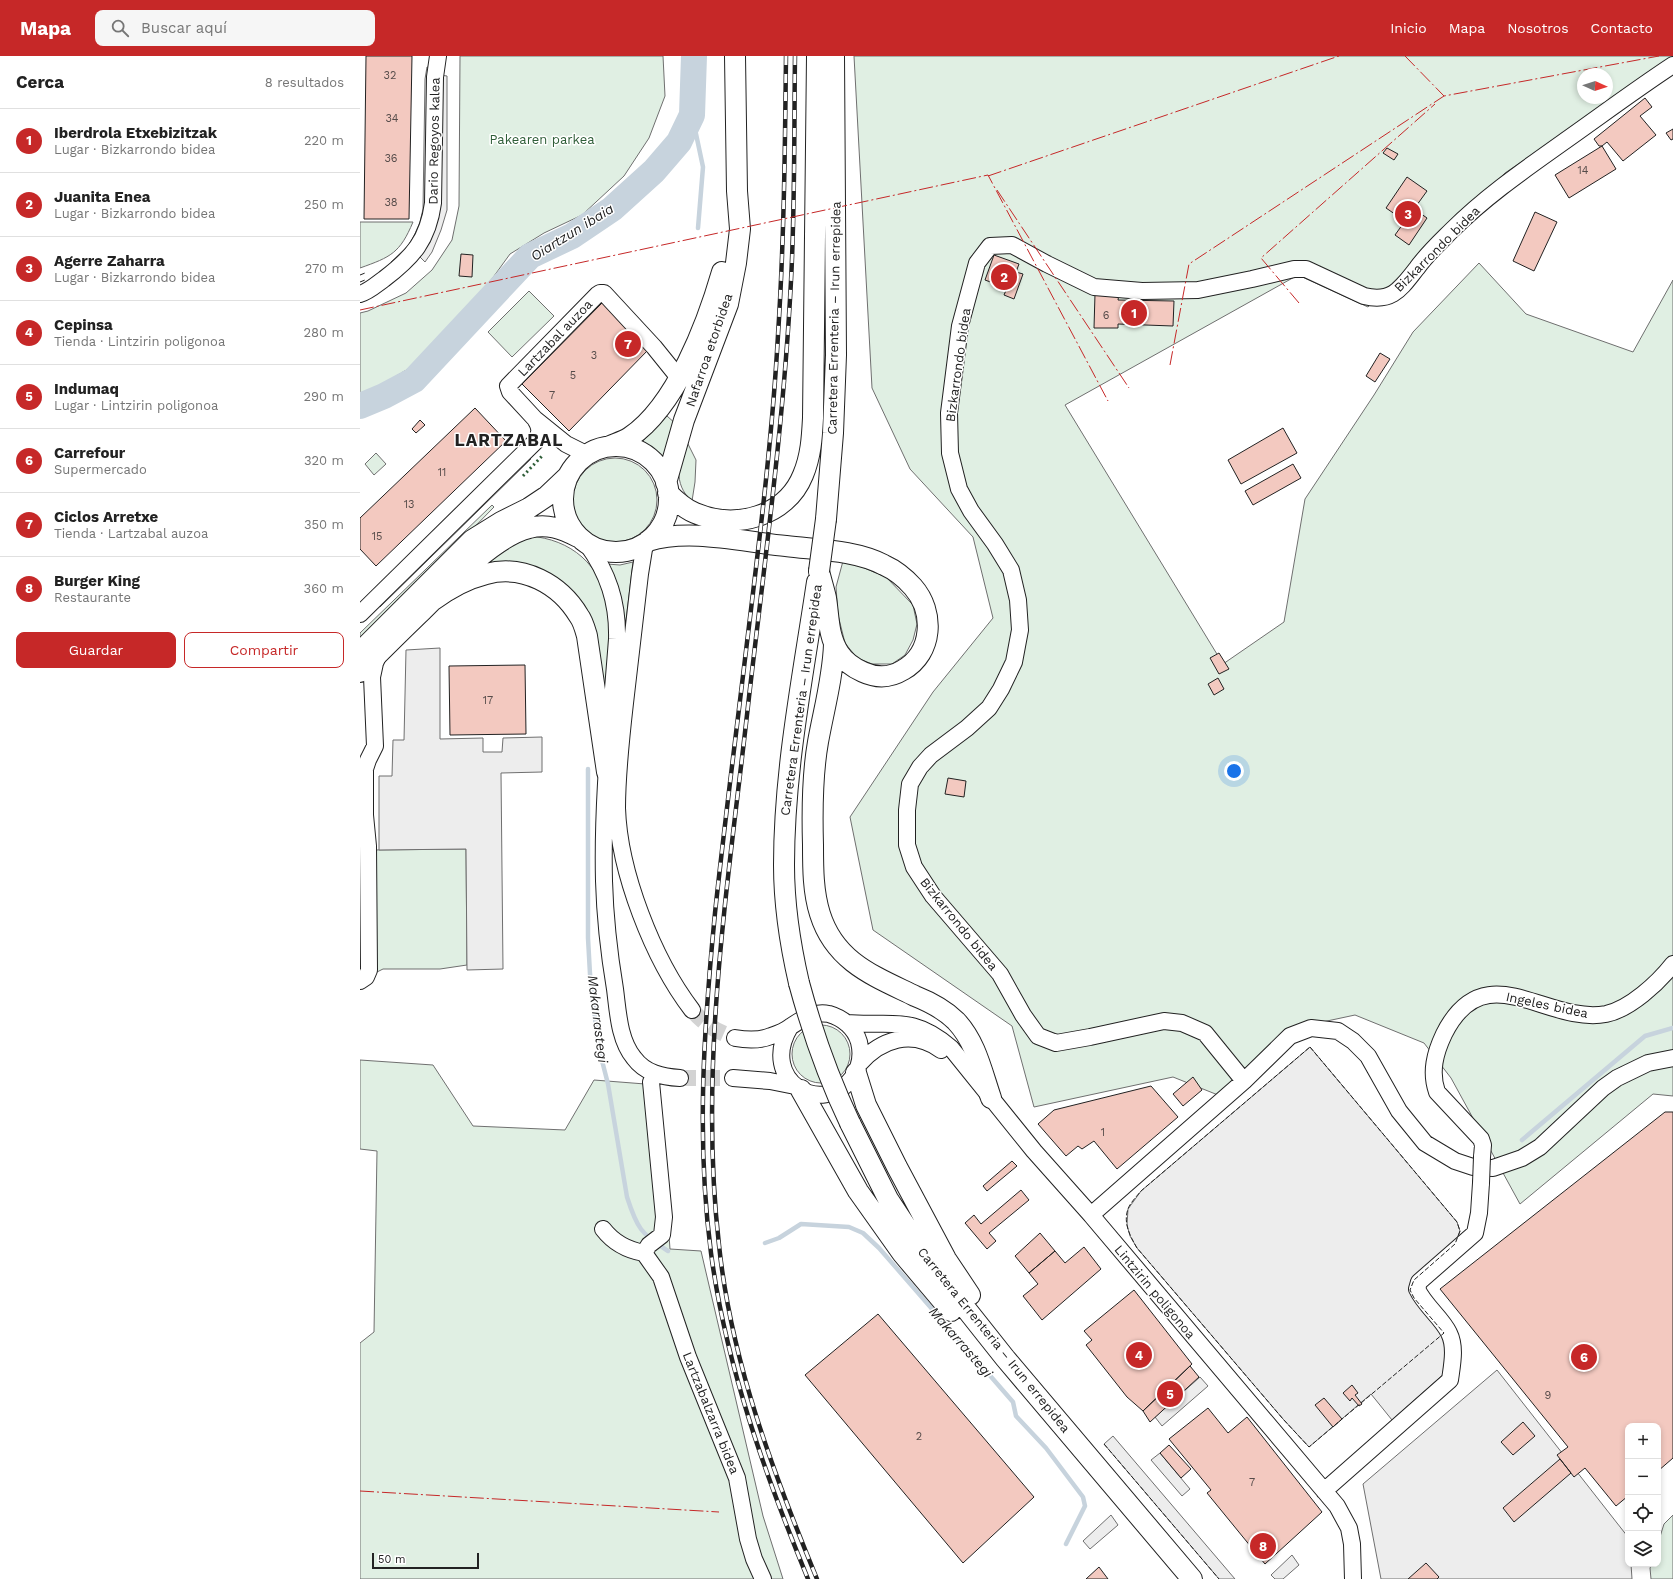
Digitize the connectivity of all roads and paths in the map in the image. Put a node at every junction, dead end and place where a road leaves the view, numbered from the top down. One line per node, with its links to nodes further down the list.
1 (438, 56): 7 (street, Dario Regoyos kalea)
2 (734, 56): 6 (main road, Nafarroa etorbidea)
3 (817, 56): 13 (main road)
4 (834, 56): 16 (main road, Carretera Errenteria – Irun errepidea, bridge)
5 (1673, 65): 38 (street, Bizkarrondo bidea)
6 (736, 191): 8 (main road, Nafarroa etorbidea); 13 (main road, Nafarroa etorbidea)
7 (360, 294)
8 (679, 378): 9 (street, Lartzabal auzoa); 10 (main road, Nafarroa etorbidea)
9 (535, 419): 11 (street, Lartzabal auzoa); 18 (street)
10 (610, 446): 11 (main road); 13 (main road)
11 (586, 454): 12 (main road)
12 (567, 477): 14 (main road); 21 (main road)
13 (667, 488): 15 (main road)
14 (583, 540): 15 (main road); 17 (main road); 25 (street)
15 (646, 542): 19 (main road); 29 (street)
16 (819, 572): 19 (main road); 44 (main road, Carretera Errenteria – Irun errepidea, bridge)
17 (432, 601): 20 (main road); 25 (main road)
18 (360, 614)
19 (834, 644): 40 (main road)
20 (381, 651): 22 (main road); 24 (street)
21 (360, 652)
22 (360, 672)
23 (360, 701): 24 (street)
24 (374, 717): 26 (street)
25 (607, 772): 35 (street)
26 (363, 820): 28 (street)
27 (1673, 964): 46 (street, Ingeles bidea, bridge)
28 (360, 981)
29 (692, 1010)
30 (846, 1023): 31 (street); 34 (street); 40 (street, Lintzirin poligonoa)
31 (790, 1027): 32 (street); 39 (street)
32 (735, 1038)
33 (1673, 1058): 38 (street)
34 (858, 1069): 39 (street); 40 (street, Lintzirin poligonoa); 45 (main road)
35 (655, 1074): 36 (street); 43 (street)
36 (680, 1078)
37 (733, 1078): 39 (street)
38 (1244, 1081): 41 (street)
39 (798, 1088): 44 (main road)
40 (989, 1095): 41 (street, Lintzirin poligonoa)
41 (1091, 1215): 46 (street, Lintzirin poligonoa)
42 (603, 1229): 43 (street)
43 (646, 1249): 47 (street, Lartzabalzarra bidea)
44 (1005, 1358): 45 (main road, Carretera Errenteria – Irun errepidea)
45 (1045, 1405): 48 (main road, Carretera Errenteria – Irun errepidea)
46 (1324, 1491): 49 (street, Lintzirin poligonoa)
47 (763, 1579)
48 (1192, 1579)
49 (1353, 1579)

